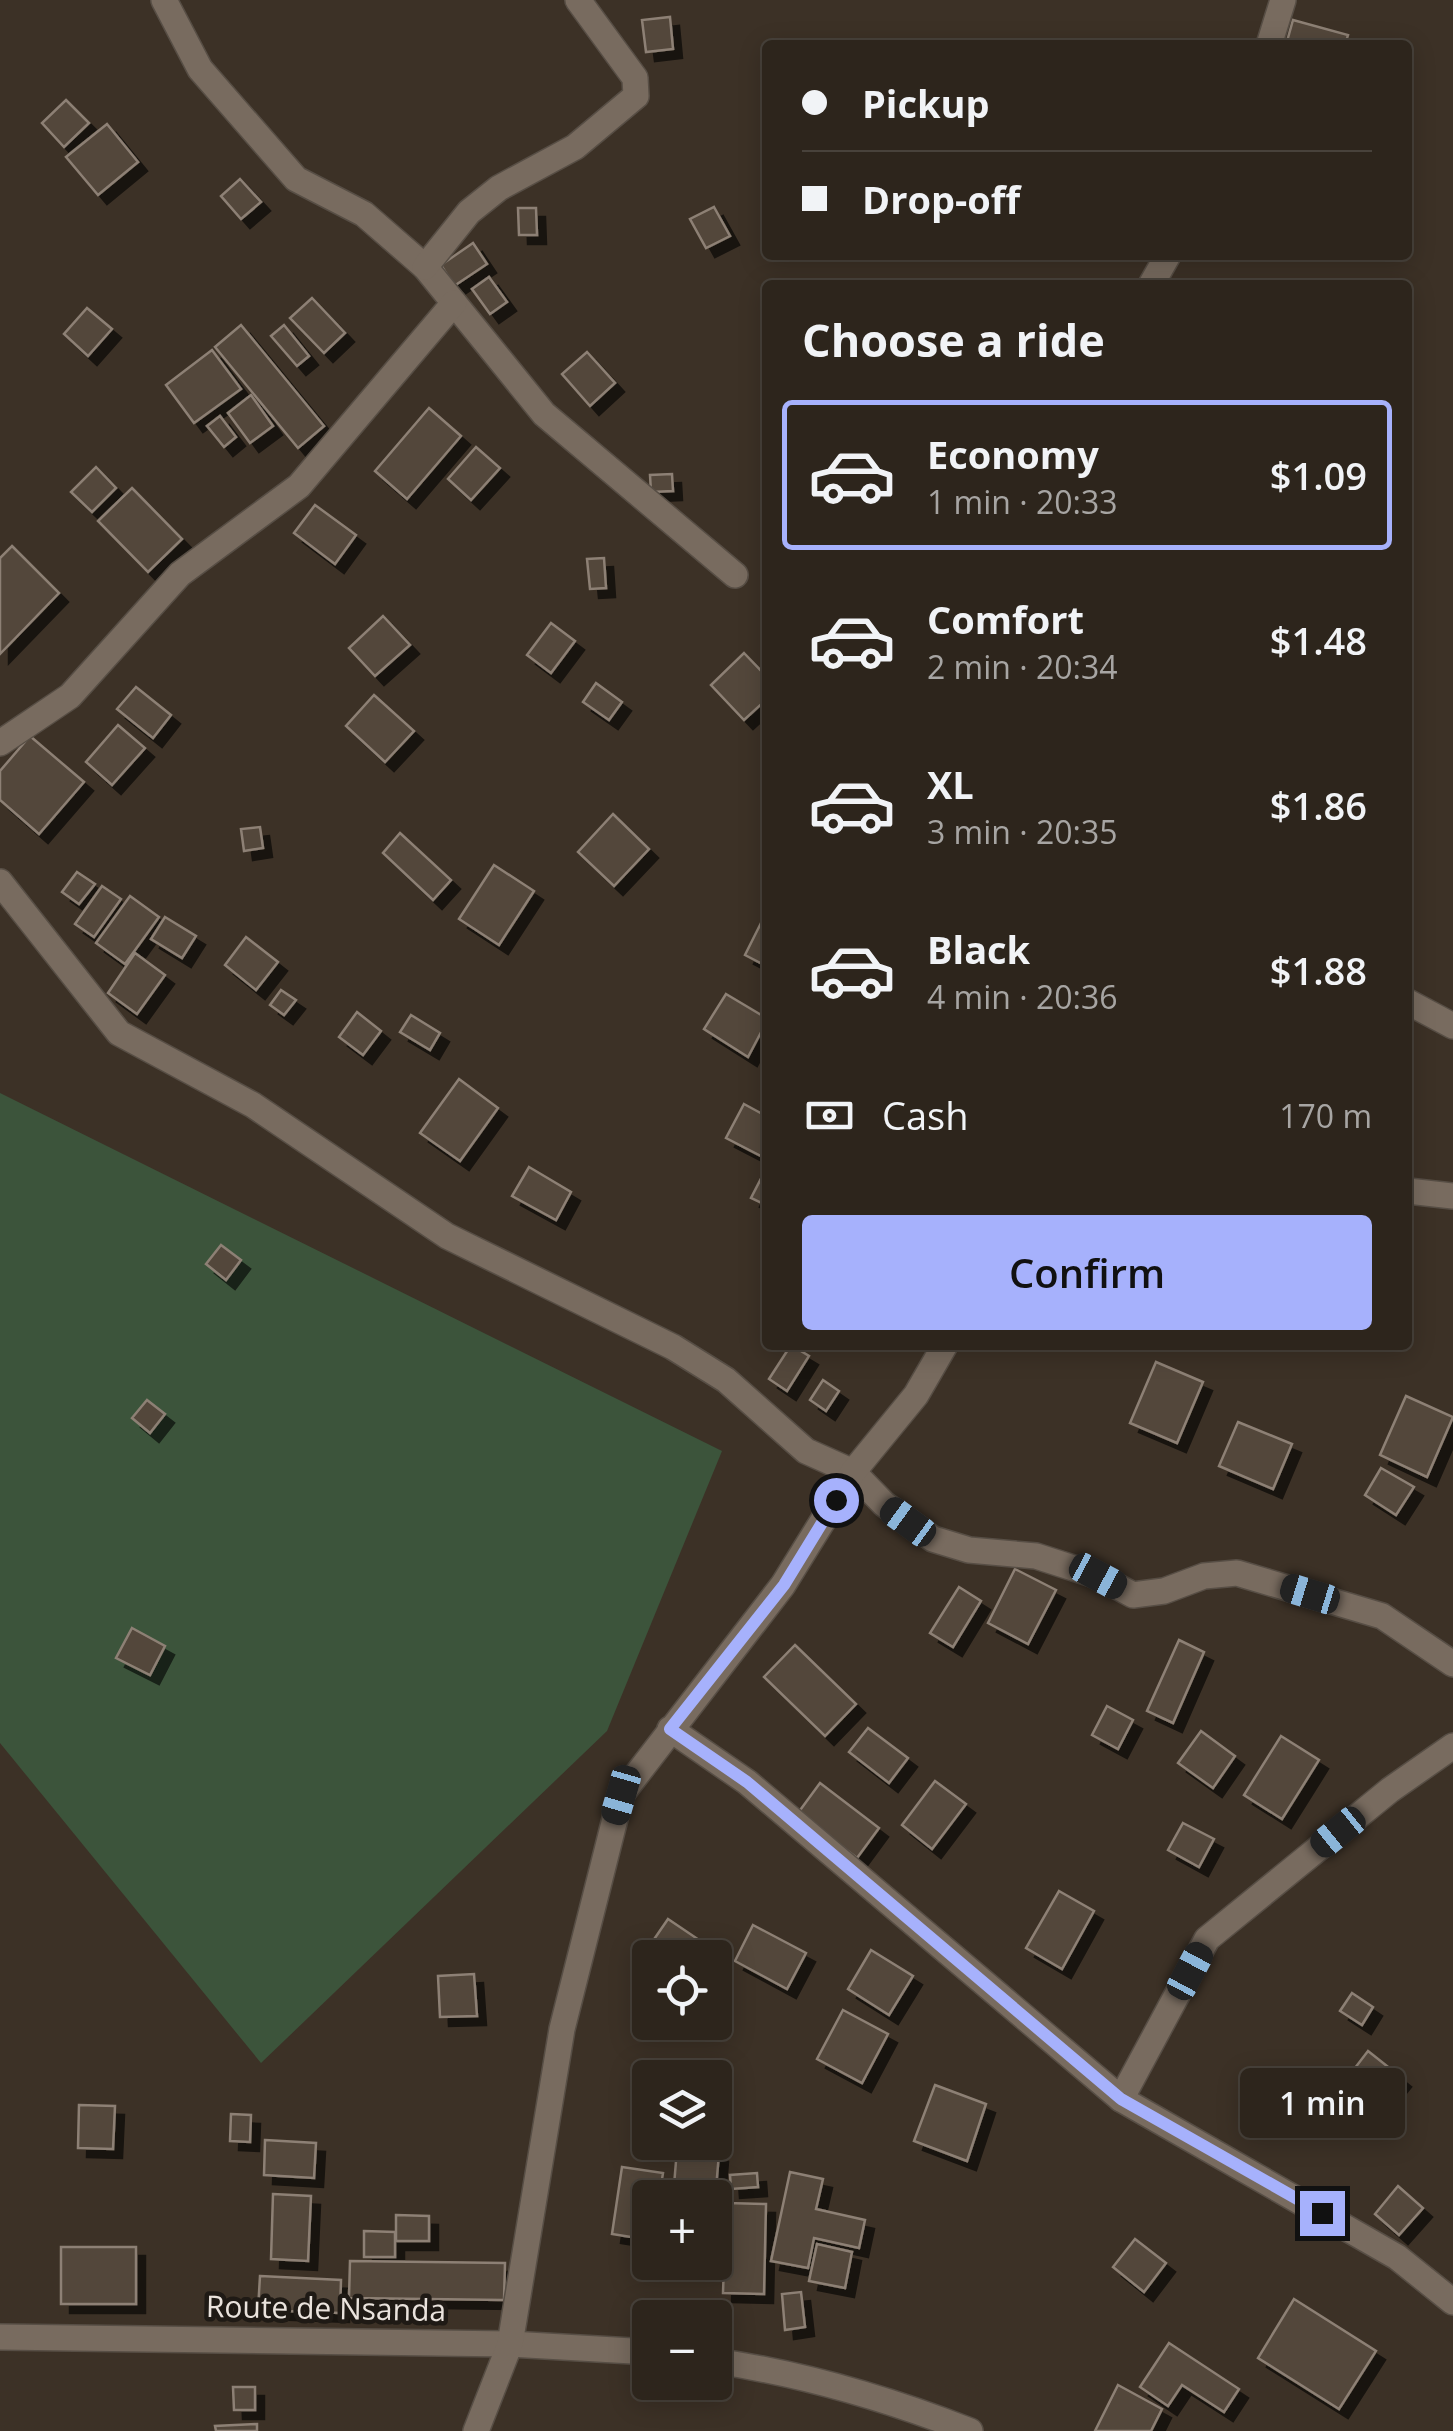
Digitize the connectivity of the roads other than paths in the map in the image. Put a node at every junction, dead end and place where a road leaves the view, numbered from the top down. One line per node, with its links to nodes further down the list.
1 (164, 0): 5 (street)
2 (578, 0): 5 (street)
3 (1283, 0): 4 (street)
4 (1270, 40)
5 (425, 268): 6 (street)
6 (454, 304): 7 (street); 8 (street)
7 (735, 575)
8 (0, 743)
9 (0, 882): 15 (street)
10 (1412, 1004): 11 (street)
11 (1453, 1026)
12 (1412, 1191): 13 (street)
13 (1453, 1196)
14 (942, 1350): 15 (street)
15 (853, 1472): 16 (street); 17 (street)
16 (1453, 1664)
17 (670, 1729): 19 (street); 22 (street)
18 (1453, 1746): 19 (street)
19 (1121, 2099): 20 (street)
20 (1453, 2302)
21 (0, 2337): 22 (street, Route de Nsanda)
22 (510, 2344): 23 (street, Route de Nsanda); 25 (street)
23 (632, 2351)
24 (732, 2363): 26 (street)
25 (476, 2431)
26 (970, 2431)

